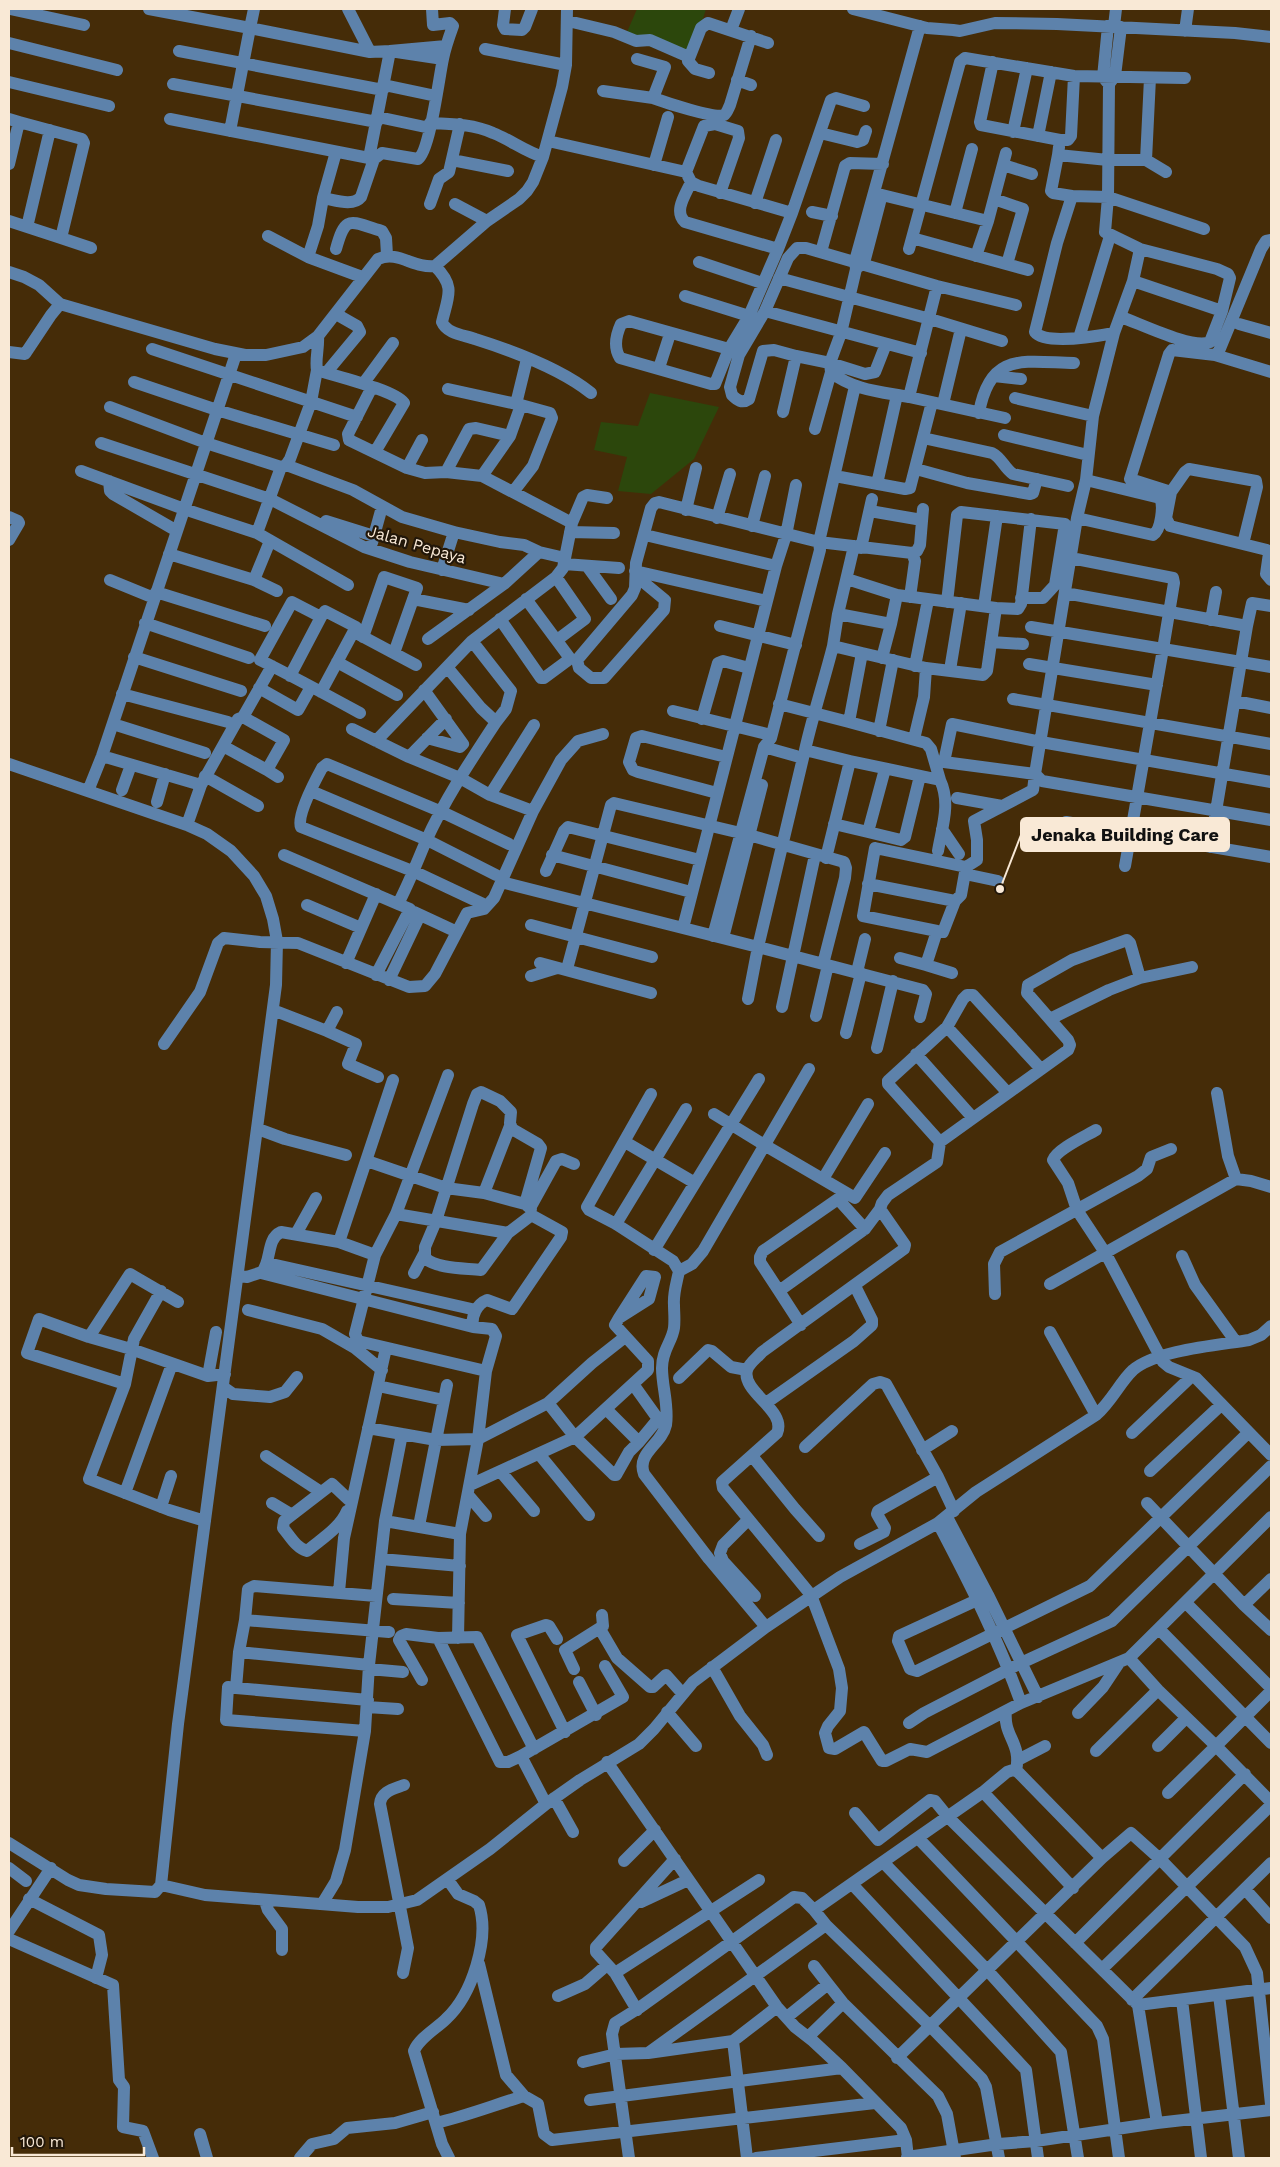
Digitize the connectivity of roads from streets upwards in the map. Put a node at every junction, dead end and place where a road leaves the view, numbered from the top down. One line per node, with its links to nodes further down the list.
1 (10, 9): 13 (street)
2 (149, 9): 16 (street)
3 (254, 9): 16 (street)
4 (347, 9): 28 (street)
5 (432, 9): 24 (street)
6 (505, 9): 7 (street)
7 (532, 9)
8 (739, 9): 17 (street)
9 (853, 9): 14 (street)
10 (1116, 9): 15 (street)
11 (1188, 9): 18 (street)
12 (568, 15): 23 (street); 35 (street)
13 (84, 25)
14 (923, 27): 15 (street); 48 (street)
15 (1114, 27): 18 (street); 43 (street)
16 (250, 28): 28 (street); 33 (street)
17 (731, 30): 19 (street); 29 (street)
18 (1185, 31): 20 (street)
19 (751, 36): 22 (street); 44 (street)
20 (1271, 37)
21 (9, 42): 37 (street)
22 (768, 43)
23 (662, 45): 29 (street); 34 (street)
24 (446, 46): 27 (street); 30 (street)
25 (485, 49): 35 (street)
26 (179, 51): 33 (street)
27 (390, 51): 28 (street); 30 (street); 49 (street)
28 (370, 52)
29 (689, 57): 39 (street)
30 (442, 59): 52 (street)
31 (637, 59): 34 (street)
32 (993, 62): 36 (street); 65 (street); 95 (street)
33 (243, 63): 49 (street); 51 (street)
34 (655, 63): 53 (street)
35 (566, 65): 70 (street)
36 (1027, 68): 38 (street); 65 (street)
37 (117, 70)
38 (1051, 72): 40 (street); 67 (street)
39 (709, 73)
40 (1074, 76): 43 (street); 69 (street)
41 (1150, 78): 42 (street); 43 (street); 78 (street)
42 (1185, 78)
43 (1109, 79): 77 (street)
44 (737, 80): 47 (street); 53 (street)
45 (9, 82): 54 (street)
46 (173, 84): 51 (street)
47 (751, 85)
48 (907, 86): 80 (street); 87 (street)
49 (383, 87): 52 (street); 58 (street)
50 (603, 91): 53 (street)
51 (236, 96): 58 (street); 63 (street)
52 (436, 96): 61 (street)
53 (653, 98)
54 (109, 106)
55 (864, 106): 66 (street)
56 (668, 117): 81 (street)
57 (170, 119): 63 (street)
58 (377, 120): 61 (street); 75 (street)
59 (14, 121): 62 (street); 79 (street)
60 (460, 124): 61 (street); 74 (street); 76 (street)
61 (430, 125): 75 (street)
62 (50, 130): 103 (street); 107 (street)
63 (230, 131): 72 (street)
64 (866, 131): 66 (street)
65 (1013, 132): 67 (street)
66 (820, 133): 97 (street)
67 (1038, 136): 69 (street)
68 (776, 140): 92 (street)
69 (1060, 140): 73 (street)
70 (548, 141): 74 (street); 81 (street)
71 (972, 149): 98 (street)
72 (336, 152): 75 (street); 90 (street)
73 (1058, 155): 77 (street); 88 (street)
74 (543, 157): 101 (street)
75 (371, 159): 90 (street)
76 (452, 160): 82 (street); 93 (street)
77 (1108, 160): 78 (street); 89 (street)
78 (1146, 160): 83 (street)
79 (9, 164)
80 (883, 164): 87 (street); 99 (street)
81 (654, 165): 85 (street)
82 (508, 171)
83 (1166, 172)
84 (1032, 174): 91 (street)
85 (688, 177): 86 (street); 86 (street); 111 (street)
86 (720, 193): 92 (street)
87 (878, 194): 95 (street); 118 (street)
88 (1072, 196): 89 (street); 145 (street)
89 (1108, 197): 104 (street); 106 (street)
90 (323, 198): 116 (street)
91 (994, 199): 102 (street); 119 (street)
92 (755, 203): 97 (street)
93 (430, 204)
94 (456, 204): 101 (street)
95 (921, 204): 98 (street); 115 (street)
96 (812, 212): 99 (street)
97 (792, 213): 111 (street)
98 (955, 213): 102 (street)
99 (832, 216): 113 (street)
100 (9, 221): 103 (street)
101 (486, 221): 120 (street)
102 (988, 221): 115 (street)
103 (27, 227): 107 (street)
104 (1204, 229)
105 (268, 236): 116 (street)
106 (1110, 236): 112 (street); 145 (street)
107 (61, 238): 109 (street)
108 (1271, 240): 155 (street)
109 (91, 248)
110 (336, 248): 114 (street)
111 (778, 249): 125 (street)
112 (1140, 249): 126 (street); 133 (street)
113 (821, 252): 118 (street); 124 (street)
114 (387, 255): 120 (street); 123 (street)
115 (976, 256): 119 (street)
116 (308, 257): 123 (street)
117 (699, 262): 125 (street)
118 (858, 264): 127 (street); 129 (street)
119 (1007, 264): 121 (street)
120 (435, 266): 156 (street)
121 (1028, 270)
122 (9, 272): 130 (street)
123 (362, 277): 134 (street)
124 (779, 278): 129 (street); 132 (street)
125 (762, 282): 135 (street)
126 (1133, 282): 133 (street); 136 (street)
127 (937, 286): 131 (street); 137 (street)
128 (685, 296): 135 (street)
129 (848, 296): 137 (street); 140 (street)
130 (60, 304): 151 (street); 153 (street)
131 (1016, 305)
132 (764, 311): 140 (street); 154 (street)
133 (1222, 311): 136 (street)
134 (336, 314): 144 (street); 160 (street)
135 (748, 316): 149 (street)
136 (1121, 317): 141 (street)
137 (930, 318): 139 (street); 152 (street)
138 (1239, 324): 142 (street)
139 (961, 328): 146 (street); 173 (street)
140 (841, 333): 148 (street); 158 (street)
141 (1114, 333): 145 (street); 180 (street)
142 (1271, 333)
143 (670, 334): 149 (street); 159 (street); 159 (street)
144 (318, 336): 153 (street); 160 (street)
145 (1079, 338)
146 (1002, 340)
147 (393, 343): 166 (street)
148 (886, 344): 152 (street); 158 (street)
149 (729, 349): 159 (street)
150 (152, 350): 162 (street)
151 (9, 352)
152 (921, 353): 170 (street)
153 (236, 354): 162 (street)
154 (796, 356): 158 (street); 177 (street)
155 (1215, 356): 161 (street); 213 (street)
156 (528, 359): 169 (street); 174 (street)
157 (1074, 363): 163 (street)
158 (831, 367): 167 (street); 182 (street)
159 (658, 368)
160 (321, 372): 166 (street); 172 (street)
161 (1271, 372)
162 (229, 376): 172 (street); 176 (street)
163 (994, 376): 164 (street); 178 (street)
164 (1020, 379)
165 (134, 382): 176 (street)
166 (368, 386): 179 (street); 191 (street)
167 (860, 387): 170 (street); 207 (street)
168 (448, 389): 174 (street)
169 (591, 393)
170 (903, 396): 173 (street); 208 (street)
171 (1015, 398): 180 (street)
172 (311, 402): 179 (street); 183 (street)
173 (937, 403): 178 (street); 186 (street)
174 (518, 404): 185 (street); 212 (street)
175 (110, 408): 189 (street)
176 (217, 410): 183 (street); 189 (street)
177 (784, 412)
178 (979, 413): 181 (street)
179 (357, 416): 191 (street)
180 (1093, 416): 192 (street)
181 (1005, 418)
182 (815, 428)
183 (298, 434): 190 (street); 193 (street)
184 (1004, 435): 192 (street)
185 (510, 436): 198 (street); 202 (street)
186 (923, 438): 196 (street); 199 (street)
187 (422, 440): 194 (street)
188 (101, 443): 201 (street, Jalan Pepaya)
189 (206, 443): 193 (street); 201 (street)
190 (334, 445)
191 (375, 452): 194 (street)
192 (1088, 455): 205 (street)
193 (283, 466): 215 (street); 216 (street)
194 (407, 468): 198 (street)
195 (696, 468): 218 (street)
196 (916, 469): 208 (street); 211 (street)
197 (81, 471): 206 (street)
198 (446, 472): 202 (street)
199 (1011, 473): 204 (street); 211 (street)
200 (730, 474): 222 (street)
201 (196, 476): 215 (street, Jalan Pepaya); 217 (street)
202 (482, 476): 212 (street)
203 (765, 476): 225 (street)
204 (1037, 479): 210 (street); 211 (street)
205 (1086, 480): 223 (street); 223 (street)
206 (109, 481): 217 (street); 227 (street)
207 (837, 482): 208 (street); 237 (street)
208 (877, 484)
209 (796, 485): 231 (street)
210 (1068, 486)
211 (1008, 490)
212 (513, 492): 226 (street)
213 (1170, 492): 236 (street); 236 (street)
214 (607, 498): 226 (street)
215 (270, 499): 219 (street, Jalan Pepaya); 229 (street)
216 (382, 507): 228 (street); 232 (street)
217 (184, 509): 227 (street); 229 (street)
218 (686, 510): 222 (street); 233 (street)
219 (293, 511): 232 (street); 239 (street, Jalan Pepaya)
220 (997, 516): 224 (street); 269 (street); 272 (street)
221 (9, 517): 234 (street)
222 (717, 518): 225 (street)
223 (1077, 518): 243 (street)
224 (1031, 519): 263 (street); 263 (street)
225 (752, 526): 231 (street)
226 (571, 527): 230 (street); 244 (street)
227 (177, 531): 242 (street)
228 (454, 532): 240 (street); 248 (street)
229 (257, 533): 235 (street)
230 (614, 533)
231 (786, 535): 237 (street); 246 (street)
232 (374, 536): 239 (street)
233 (645, 536): 246 (street); 249 (street)
234 (9, 540)
235 (270, 541): 253 (street); 255 (street)
236 (1243, 544): 254 (street)
237 (821, 545): 238 (street); 293 (street)
238 (858, 547): 241 (street); 241 (street); 251 (street)
239 (371, 549): 248 (street, Jalan Pepaya)
240 (539, 552): 244 (street); 256 (street)
241 (912, 553): 262 (street)
242 (169, 554): 253 (street); 261 (street)
243 (1071, 558): 260 (street); 274 (street)
244 (564, 561): 245 (street); 250 (street)
245 (587, 566): 247 (street); 266 (street)
246 (776, 566): 268 (street)
247 (619, 568)
248 (442, 570): 256 (street, Jalan Pepaya)
249 (636, 574): 249 (street); 268 (street)
250 (556, 577): 265 (street); 289 (street)
251 (847, 579): 259 (street); 275 (street)
252 (110, 580): 261 (street)
253 (254, 580): 257 (street)
254 (1271, 580)
255 (348, 584)
256 (504, 584): 273 (street)
257 (277, 591)
258 (1216, 592): 278 (street)
259 (897, 594): 262 (street); 280 (street)
260 (1065, 594): 274 (street); 285 (street)
261 (155, 595): 279 (street); 281 (street)
262 (910, 596): 267 (street)
263 (1021, 598): 272 (street)
264 (413, 599): 273 (street); 286 (street); 296 (street)
265 (526, 599): 277 (street); 289 (street)
266 (611, 599)
267 (928, 600): 269 (street); 307 (street)
268 (767, 601): 287 (street)
269 (947, 602): 270 (street)
270 (961, 604): 272 (street); 311 (street)
271 (1271, 606): 283 (street)
272 (990, 607): 291 (street)
273 (469, 610): 288 (street)
274 (1170, 612): 278 (street); 295 (street)
275 (838, 614): 280 (street); 294 (street)
276 (321, 617): 286 (street); 305 (street); 312 (street)
277 (500, 619): 289 (street); 290 (street)
278 (1211, 620): 283 (street)
279 (145, 623): 298 (street); 299 (street)
280 (891, 624): 300 (street)
281 (265, 626)
282 (720, 626): 287 (street)
283 (1247, 626): 302 (street)
284 (1031, 627): 285 (street)
285 (1059, 631): 295 (street); 308 (street)
286 (358, 634): 296 (street); 301 (street)
287 (759, 634): 293 (street); 309 (street)
288 (428, 639)
289 (557, 640)
290 (472, 641): 306 (street); 332 (street)
291 (991, 642): 292 (street); 311 (street)
292 (1023, 644)
293 (796, 645): 322 (street)
294 (832, 646): 297 (street); 327 (street)
295 (1164, 649): 302 (street); 313 (street)
296 (394, 653): 304 (street)
297 (862, 653): 300 (street); 333 (street)
298 (134, 657): 317 (street); 318 (street)
299 (250, 658)
300 (887, 659): 307 (street); 339 (street)
301 (337, 662): 315 (street); 319 (street)
302 (1242, 663): 310 (street); 321 (street)
303 (1029, 664): 308 (street)
304 (416, 665)
305 (272, 666): 312 (street); 314 (street)
306 (447, 667): 316 (street); 332 (street)
307 (920, 667): 311 (street); 343 (street)
308 (1054, 667): 313 (street); 323 (street)
309 (749, 668): 330 (street); 337 (street)
310 (1271, 668)
311 (950, 670)
312 (290, 676): 315 (street)
313 (1157, 685): 334 (street)
314 (259, 688): 315 (street); 328 (street)
315 (316, 690): 326 (street)
316 (424, 690): 329 (street); 344 (street)
317 (241, 691)
318 (122, 694): 331 (street); 335 (street)
319 (397, 694)
320 (1013, 699): 323 (street)
321 (1235, 701): 324 (street); 341 (street)
322 (779, 704): 327 (street); 346 (street)
323 (1047, 705): 334 (street); 345 (street)
324 (1271, 708)
325 (673, 711): 330 (street)
326 (360, 713)
327 (815, 714): 333 (street); 351 (street)
328 (243, 717): 348 (street); 361 (street)
329 (446, 719): 342 (street); 349 (street)
330 (702, 719): 337 (street)
331 (228, 722)
332 (496, 722): 354 (street)
333 (849, 722): 339 (street)
334 (1150, 722): 341 (street); 356 (street)
335 (113, 724): 350 (street); 352 (street)
336 (534, 725): 375 (street)
337 (734, 726): 346 (street); 355 (street)
338 (352, 729): 344 (street)
339 (880, 731): 343 (street)
340 (603, 734): 381 (street)
341 (1228, 736): 347 (street); 362 (street)
342 (427, 738): 349 (street); 353 (street)
343 (914, 739): 369 (street)
344 (376, 741): 353 (street)
345 (1041, 742): 356 (street); 364 (street); 364 (street)
346 (769, 743): 351 (street); 393 (street)
347 (1271, 744)
348 (223, 746): 361 (street); 368 (street)
349 (462, 746): 354 (street)
350 (205, 754)
351 (804, 754): 357 (street); 396 (street)
352 (102, 756): 359 (street); 371 (street)
353 (409, 757): 367 (street)
354 (473, 757): 367 (street)
355 (726, 757): 374 (street); 374 (street)
356 (1144, 760): 362 (street); 376 (street)
357 (850, 761): 360 (street); 386 (street)
358 (9, 764): 371 (street)
359 (131, 765): 363 (street); 372 (street)
360 (885, 769): 365 (street); 390 (street)
361 (267, 770): 366 (street)
362 (1222, 773): 370 (street); 382 (street)
363 (165, 774): 368 (street); 378 (street)
364 (1035, 774): 376 (street); 380 (street)
365 (920, 776): 369 (street); 390 (street)
366 (278, 777)
367 (460, 778): 375 (street); 383 (street)
368 (203, 780): 379 (street); 387 (street)
369 (940, 780): 389 (street)
370 (1271, 782)
371 (88, 790): 387 (street)
372 (122, 790)
373 (311, 791): 383 (street); 394 (street); 409 (street)
374 (717, 793): 388 (street)
375 (490, 795): 381 (street)
376 (1137, 797): 382 (street); 391 (street)
377 (957, 798): 380 (street)
378 (157, 802)
379 (258, 806)
380 (1002, 806): 407 (street)
381 (529, 809): 395 (street); 410 (street)
382 (1216, 811): 384 (street); 397 (street)
383 (442, 812): 394 (street); 395 (street)
384 (1271, 820)
385 (1066, 822): 391 (street)
386 (834, 824): 390 (street); 402 (street)
387 (187, 825): 428 (street)
388 (708, 826): 392 (street); 393 (street); 404 (street)
389 (942, 830): 398 (street); 400 (street)
390 (868, 832)
391 (1131, 832): 397 (street); 406 (street)
392 (601, 835): 399 (street); 404 (street); 405 (street)
393 (744, 835): 396 (street); 425 (street)
394 (427, 840): 409 (street); 410 (street)
395 (509, 844): 410 (street)
396 (782, 845): 402 (street); 429 (street)
397 (1210, 847): 403 (street)
398 (938, 850)
399 (552, 854): 405 (street); 408 (street)
400 (959, 854)
401 (284, 855): 414 (street)
402 (820, 857): 431 (street); 435 (street)
403 (1271, 857)
404 (700, 860): 413 (street)
405 (594, 866): 413 (street); 416 (street)
406 (1125, 866)
407 (966, 870): 411 (street); 412 (street); 415 (street)
408 (546, 871)
409 (415, 872): 418 (street); 419 (street)
410 (499, 878): 416 (street); 418 (street)
411 (998, 881)
412 (868, 884): 415 (street); 423 (street)
413 (691, 892): 422 (street)
414 (376, 894): 419 (street); 421 (street)
415 (954, 901): 423 (street)
416 (585, 902): 422 (street); 426 (street)
417 (307, 905): 421 (street)
418 (481, 907): 424 (street)
419 (409, 909): 424 (street); 441 (street); 444 (street)
420 (531, 924): 426 (street)
421 (361, 928): 433 (street)
422 (683, 928): 425 (street)
423 (936, 931): 436 (street)
424 (457, 932): 444 (street)
425 (718, 937): 429 (street)
426 (575, 938): 430 (street); 438 (street)
427 (865, 940): 439 (street)
428 (277, 941): 433 (street); 449 (street); 457 (street)
429 (758, 947): 431 (street); 447 (street)
430 (652, 957)
431 (794, 957): 435 (street); 448 (street)
432 (900, 958): 436 (street)
433 (346, 963): 441 (street)
434 (540, 963): 438 (street)
435 (825, 964): 439 (street); 451 (street)
436 (926, 965): 440 (street)
437 (1192, 967): 443 (street)
438 (563, 968): 442 (street); 446 (street)
439 (859, 972): 445 (street); 456 (street)
440 (952, 973)
441 (376, 975): 444 (street)
442 (531, 976)
443 (1140, 978): 453 (street); 453 (street)
444 (389, 980)
445 (893, 981): 452 (street); 458 (street)
446 (651, 993)
447 (748, 999)
448 (782, 1007)
449 (273, 1010): 455 (street); 475 (street)
450 (337, 1012): 455 (street)
451 (816, 1016)
452 (920, 1017)
453 (1050, 1019): 461 (street)
454 (947, 1027): 459 (street); 461 (street); 466 (street)
455 (327, 1031): 463 (street)
456 (846, 1033)
457 (164, 1044)
458 (877, 1048)
459 (916, 1054): 472 (street); 478 (street)
460 (809, 1069): 479 (street)
461 (1041, 1069): 466 (street)
462 (448, 1075): 488 (street)
463 (378, 1077)
464 (759, 1079): 473 (street)
465 (393, 1080): 486 (street)
466 (1008, 1092): 472 (street)
467 (1217, 1093): 490 (street)
468 (651, 1094): 477 (street)
469 (868, 1104): 489 (street)
470 (686, 1109): 485 (street)
471 (714, 1114): 473 (street)
472 (973, 1118): 478 (street)
473 (731, 1125): 479 (street); 491 (street)
474 (510, 1126): 480 (street); 493 (street); 494 (street)
475 (258, 1129): 483 (street); 514 (street)
476 (1096, 1130): 498 (street)
477 (624, 1142): 485 (street); 501 (street)
478 (940, 1142): 497 (street)
479 (766, 1146): 489 (street); 512 (street)
480 (541, 1148): 484 (street); 496 (street)
481 (1171, 1149): 498 (street)
482 (885, 1153): 489 (street)
483 (346, 1154)
484 (562, 1159): 487 (street); 496 (street)
485 (657, 1159): 491 (street); 501 (street)
486 (367, 1161): 488 (street); 505 (street)
487 (574, 1164)
488 (409, 1175): 493 (street); 499 (street)
489 (823, 1179)
490 (1236, 1179): 492 (street); 509 (street)
491 (695, 1183): 506 (street)
492 (1271, 1187)
493 (446, 1188): 494 (street); 500 (street)
494 (484, 1193): 496 (street)
495 (316, 1198): 504 (street)
496 (529, 1209): 503 (street); 523 (street)
497 (880, 1209): 502 (street); 516 (street)
498 (1077, 1210): 509 (street); 520 (street)
499 (396, 1214): 500 (street); 507 (street)
500 (436, 1221): 503 (street); 508 (street)
501 (616, 1224): 506 (street)
502 (865, 1229): 518 (street); 518 (street)
503 (508, 1233): 508 (street)
504 (296, 1234): 505 (street); 511 (street)
505 (339, 1242): 507 (street)
506 (654, 1250): 512 (street)
507 (375, 1254): 519 (street)
508 (424, 1254): 513 (street)
509 (1106, 1254): 515 (street); 537 (street)
510 (1182, 1256): 533 (street)
511 (264, 1268): 514 (street); 519 (street)
512 (679, 1271): 616 (street)
513 (414, 1273)
514 (239, 1276): 546 (street)
515 (1050, 1284)
516 (855, 1286): 525 (street); 553 (street)
517 (161, 1291): 521 (street); 532 (street); 536 (street)
518 (779, 1292): 525 (street)
519 (364, 1293): 523 (street); 527 (street); 530 (street)
520 (996, 1294)
521 (178, 1302)
522 (248, 1310): 534 (street)
523 (476, 1310): 527 (street)
524 (619, 1318): 531 (street)
525 (801, 1325): 540 (street)
526 (1271, 1326): 533 (street)
527 (473, 1327): 541 (street)
528 (216, 1332): 542 (street)
529 (1050, 1332): 556 (street)
530 (355, 1334): 534 (street); 535 (street)
531 (624, 1337): 548 (street); 552 (street)
532 (89, 1338): 536 (street); 547 (street)
533 (1236, 1342): 537 (street)
534 (344, 1343): 539 (street)
535 (386, 1348): 539 (street); 541 (street)
536 (131, 1350): 538 (street); 547 (street)
537 (1161, 1356): 544 (street); 556 (street)
538 (172, 1364): 542 (street); 579 (street)
539 (382, 1370): 550 (street)
540 (747, 1370): 545 (street); 553 (street)
541 (486, 1371): 563 (street)
542 (208, 1376): 546 (street)
543 (296, 1377): 546 (street)
544 (1192, 1377): 554 (street); 559 (street)
545 (679, 1378)
546 (224, 1380): 595 (street)
547 (125, 1384): 579 (street)
548 (633, 1384): 555 (street); 565 (street)
549 (447, 1385): 551 (street)
550 (378, 1386): 551 (street); 557 (street)
551 (444, 1400): 564 (street)
552 (548, 1403): 562 (street); 563 (street)
553 (766, 1403): 571 (street)
554 (1221, 1404): 560 (street); 573 (street)
555 (606, 1409): 562 (street); 565 (street)
556 (1096, 1415): 588 (street)
557 (368, 1428): 561 (street); 580 (street)
558 (952, 1431): 567 (street)
559 (1132, 1432)
560 (1248, 1433): 569 (street); 589 (street)
561 (402, 1434): 564 (street); 594 (street)
562 (575, 1437): 565 (street); 568 (street)
563 (478, 1439): 564 (street); 577 (street)
564 (436, 1440): 596 (street)
565 (639, 1442)
566 (805, 1447): 567 (street)
567 (922, 1450): 576 (street)
568 (540, 1454): 574 (street); 586 (street)
569 (1271, 1455)
570 (266, 1456): 578 (street)
571 (752, 1456): 593 (street); 598 (street)
572 (1271, 1466): 600 (street)
573 (1150, 1471)
574 (501, 1472): 577 (street); 584 (street)
575 (171, 1476): 583 (street)
576 (938, 1477): 588 (street); 599 (street)
577 (469, 1490): 587 (street); 597 (street)
578 (322, 1492): 580 (street); 585 (street)
579 (124, 1493): 583 (street)
580 (350, 1499): 585 (street); 605 (street)
581 (272, 1503): 585 (street)
582 (1147, 1503): 589 (street)
583 (161, 1507): 590 (street)
584 (534, 1512)
585 (292, 1515)
586 (589, 1515)
587 (486, 1516)
588 (946, 1517): 606 (street); 609 (street)
589 (1161, 1517): 600 (street); 621 (street)
590 (190, 1518): 592 (street); 595 (street)
591 (1271, 1518): 603 (street)
592 (167, 1520)
593 (748, 1520): 606 (street); 608 (street)
594 (385, 1521): 596 (street); 601 (street)
595 (205, 1522): 691 (street)
596 (419, 1526): 597 (street)
597 (460, 1534): 602 (street)
598 (819, 1536)
599 (860, 1544)
600 (1190, 1546): 603 (street); 628 (street)
601 (381, 1559): 602 (street); 607 (street)
602 (460, 1566): 611 (street)
603 (1215, 1572): 612 (street); 613 (street)
604 (1271, 1579): 613 (street)
605 (339, 1592): 607 (street); 615 (street)
606 (812, 1595): 616 (street); 645 (street)
607 (376, 1596): 620 (street)
608 (755, 1596)
609 (983, 1597): 621 (street); 621 (street)
610 (394, 1599): 611 (street)
611 (459, 1603): 624 (street)
612 (1186, 1603): 618 (street); 638 (street)
613 (1244, 1605): 619 (street)
614 (602, 1615): 617 (street)
615 (245, 1620): 620 (street); 626 (street)
616 (766, 1627): 631 (street)
617 (600, 1629): 632 (street); 640 (street)
618 (1160, 1630): 627 (street); 649 (street)
619 (1271, 1630)
620 (373, 1631): 622 (street); 630 (street)
621 (999, 1631): 628 (street); 633 (street)
622 (389, 1632)
623 (438, 1638): 624 (street); 635 (street); 662 (street)
624 (458, 1638): 659 (street)
625 (557, 1639): 653 (street)
626 (239, 1652): 630 (street); 637 (street)
627 (1124, 1661): 639 (street); 641 (street); 647 (street)
628 (1021, 1663): 633 (street); 641 (street)
629 (606, 1666): 648 (street)
630 (369, 1667): 634 (street); 643 (street)
631 (712, 1667): 640 (street); 661 (street)
632 (574, 1669)
633 (1009, 1669): 642 (street); 651 (street)
634 (403, 1672)
635 (422, 1680)
636 (579, 1682): 648 (street)
637 (236, 1688): 643 (street); 652 (street)
638 (1271, 1689): 649 (street)
639 (1158, 1690): 650 (street); 660 (street)
640 (682, 1693): 646 (street)
641 (1038, 1697): 642 (street)
642 (1021, 1703): 645 (street)
643 (367, 1704): 644 (street); 652 (street)
644 (398, 1709)
645 (1006, 1711): 664 (street)
646 (667, 1712): 655 (street); 663 (street)
647 (1078, 1713)
648 (596, 1714): 653 (street)
649 (1244, 1717): 654 (street); 658 (street)
650 (1186, 1718): 657 (street); 658 (street)
651 (909, 1723)
652 (365, 1731): 696 (street)
653 (564, 1732): 659 (street)
654 (1271, 1743)
655 (696, 1746)
656 (1045, 1746): 664 (street)
657 (1158, 1746)
658 (1216, 1746): 665 (street); 668 (street)
659 (534, 1749): 662 (street)
660 (1096, 1750)
661 (767, 1755)
662 (521, 1756): 669 (street)
663 (607, 1762): 669 (street); 673 (street)
664 (1017, 1765): 667 (street); 677 (street)
665 (1244, 1774): 670 (street); 679 (street)
666 (404, 1784): 697 (street)
667 (983, 1792): 672 (street); 692 (street)
668 (1168, 1793)
669 (550, 1801): 674 (street); 685 (street)
670 (1271, 1803): 690 (street)
671 (855, 1813): 672 (street)
672 (948, 1817): 675 (street); 701 (street)
673 (655, 1830): 678 (street); 680 (street)
674 (573, 1832)
675 (918, 1838): 681 (street); 708 (street)
676 (9, 1843): 684 (street)
677 (1102, 1858): 679 (street); 692 (street)
678 (675, 1859): 686 (street); 698 (street)
679 (1160, 1859): 690 (street); 709 (street)
680 (624, 1861)
681 (883, 1862): 689 (street); 715 (street)
682 (1271, 1863): 693 (street)
683 (9, 1868): 688 (street)
684 (50, 1868): 691 (street); 694 (street)
685 (448, 1880): 697 (street); 711 (street)
686 (688, 1880): 698 (street); 700 (street)
687 (758, 1880): 700 (street)
688 (26, 1881)
689 (852, 1884): 699 (street); 723 (street)
690 (1187, 1887): 702 (street); 714 (street)
691 (158, 1888): 695 (street)
692 (1073, 1888): 701 (street)
693 (1245, 1889): 702 (street); 703 (street)
694 (29, 1899): 705 (street); 718 (street)
695 (265, 1901): 696 (street); 710 (street)
696 (322, 1904): 697 (street)
697 (400, 1905): 716 (street)
698 (635, 1905): 713 (street)
699 (814, 1910): 704 (street); 707 (street)
700 (711, 1911): 707 (street); 713 (street)
701 (1046, 1914): 708 (street); 709 (street)
702 (1217, 1918): 720 (street); 726 (street)
703 (1271, 1918)
704 (826, 1925): 717 (street); 730 (street)
705 (9, 1931)
706 (9, 1939): 718 (street)
707 (732, 1942): 717 (street); 728 (street)
708 (1018, 1942): 715 (street); 752 (street)
709 (1075, 1943): 714 (street)
710 (282, 1950)
711 (479, 1964): 742 (street); 748 (street)
712 (814, 1966): 719 (street)
713 (611, 1969): 722 (street); 728 (street)
714 (1102, 1969): 726 (street)
715 (988, 1970): 723 (street); 755 (street)
716 (402, 1973)
717 (756, 1976): 727 (street); 734 (street)
718 (96, 1978): 760 (street)
719 (828, 1984): 725 (street); 729 (street)
720 (1265, 1989): 721 (street); 731 (street)
721 (1219, 1995): 724 (street); 747 (street)
722 (558, 1996)
723 (960, 1998): 730 (street); 757 (street)
724 (1182, 2000): 726 (street); 750 (street)
725 (843, 2003): 732 (street); 736 (street)
726 (1135, 2003): 751 (street)
727 (777, 2007): 729 (street); 733 (street)
728 (636, 2010): 735 (street)
729 (787, 2017): 732 (street)
730 (931, 2026): 736 (street); 758 (street)
731 (1267, 2029): 739 (street)
732 (808, 2037): 738 (street)
733 (733, 2041): 734 (street); 740 (street)
734 (648, 2053): 735 (street)
735 (616, 2054): 737 (street); 741 (street)
736 (897, 2058): 759 (street)
737 (584, 2062)
738 (842, 2068): 740 (street); 744 (street)
739 (1269, 2070): 745 (street)
740 (738, 2081): 741 (street); 749 (street)
741 (620, 2095): 743 (street); 753 (street)
742 (524, 2096): 748 (street); 753 (street)
743 (590, 2100)
744 (875, 2103): 749 (street); 756 (street)
745 (1271, 2104)
746 (1271, 2110): 747 (street)
747 (1234, 2114): 750 (street); 773 (street)
748 (435, 2118): 762 (street); 763 (street)
749 (742, 2118): 753 (street); 765 (street)
750 (1196, 2119): 751 (street); 772 (street)
751 (1157, 2123): 752 (street)
752 (1115, 2128): 755 (street); 771 (street)
753 (624, 2132): 764 (street)
754 (200, 2134): 761 (street)
755 (1074, 2136): 757 (street); 770 (street)
756 (906, 2140): 766 (street); 767 (street)
757 (1036, 2142): 758 (street); 769 (street)
758 (998, 2144): 759 (street); 768 (street)
759 (955, 2154): 767 (street)
760 (153, 2158)
761 (207, 2158)
762 (300, 2158)
763 (450, 2158)
764 (629, 2158)
765 (747, 2158)
766 (756, 2158)
767 (908, 2158)
768 (999, 2158)
769 (1038, 2158)
770 (1078, 2158)
771 (1119, 2158)
772 (1202, 2158)
773 (1239, 2158)

